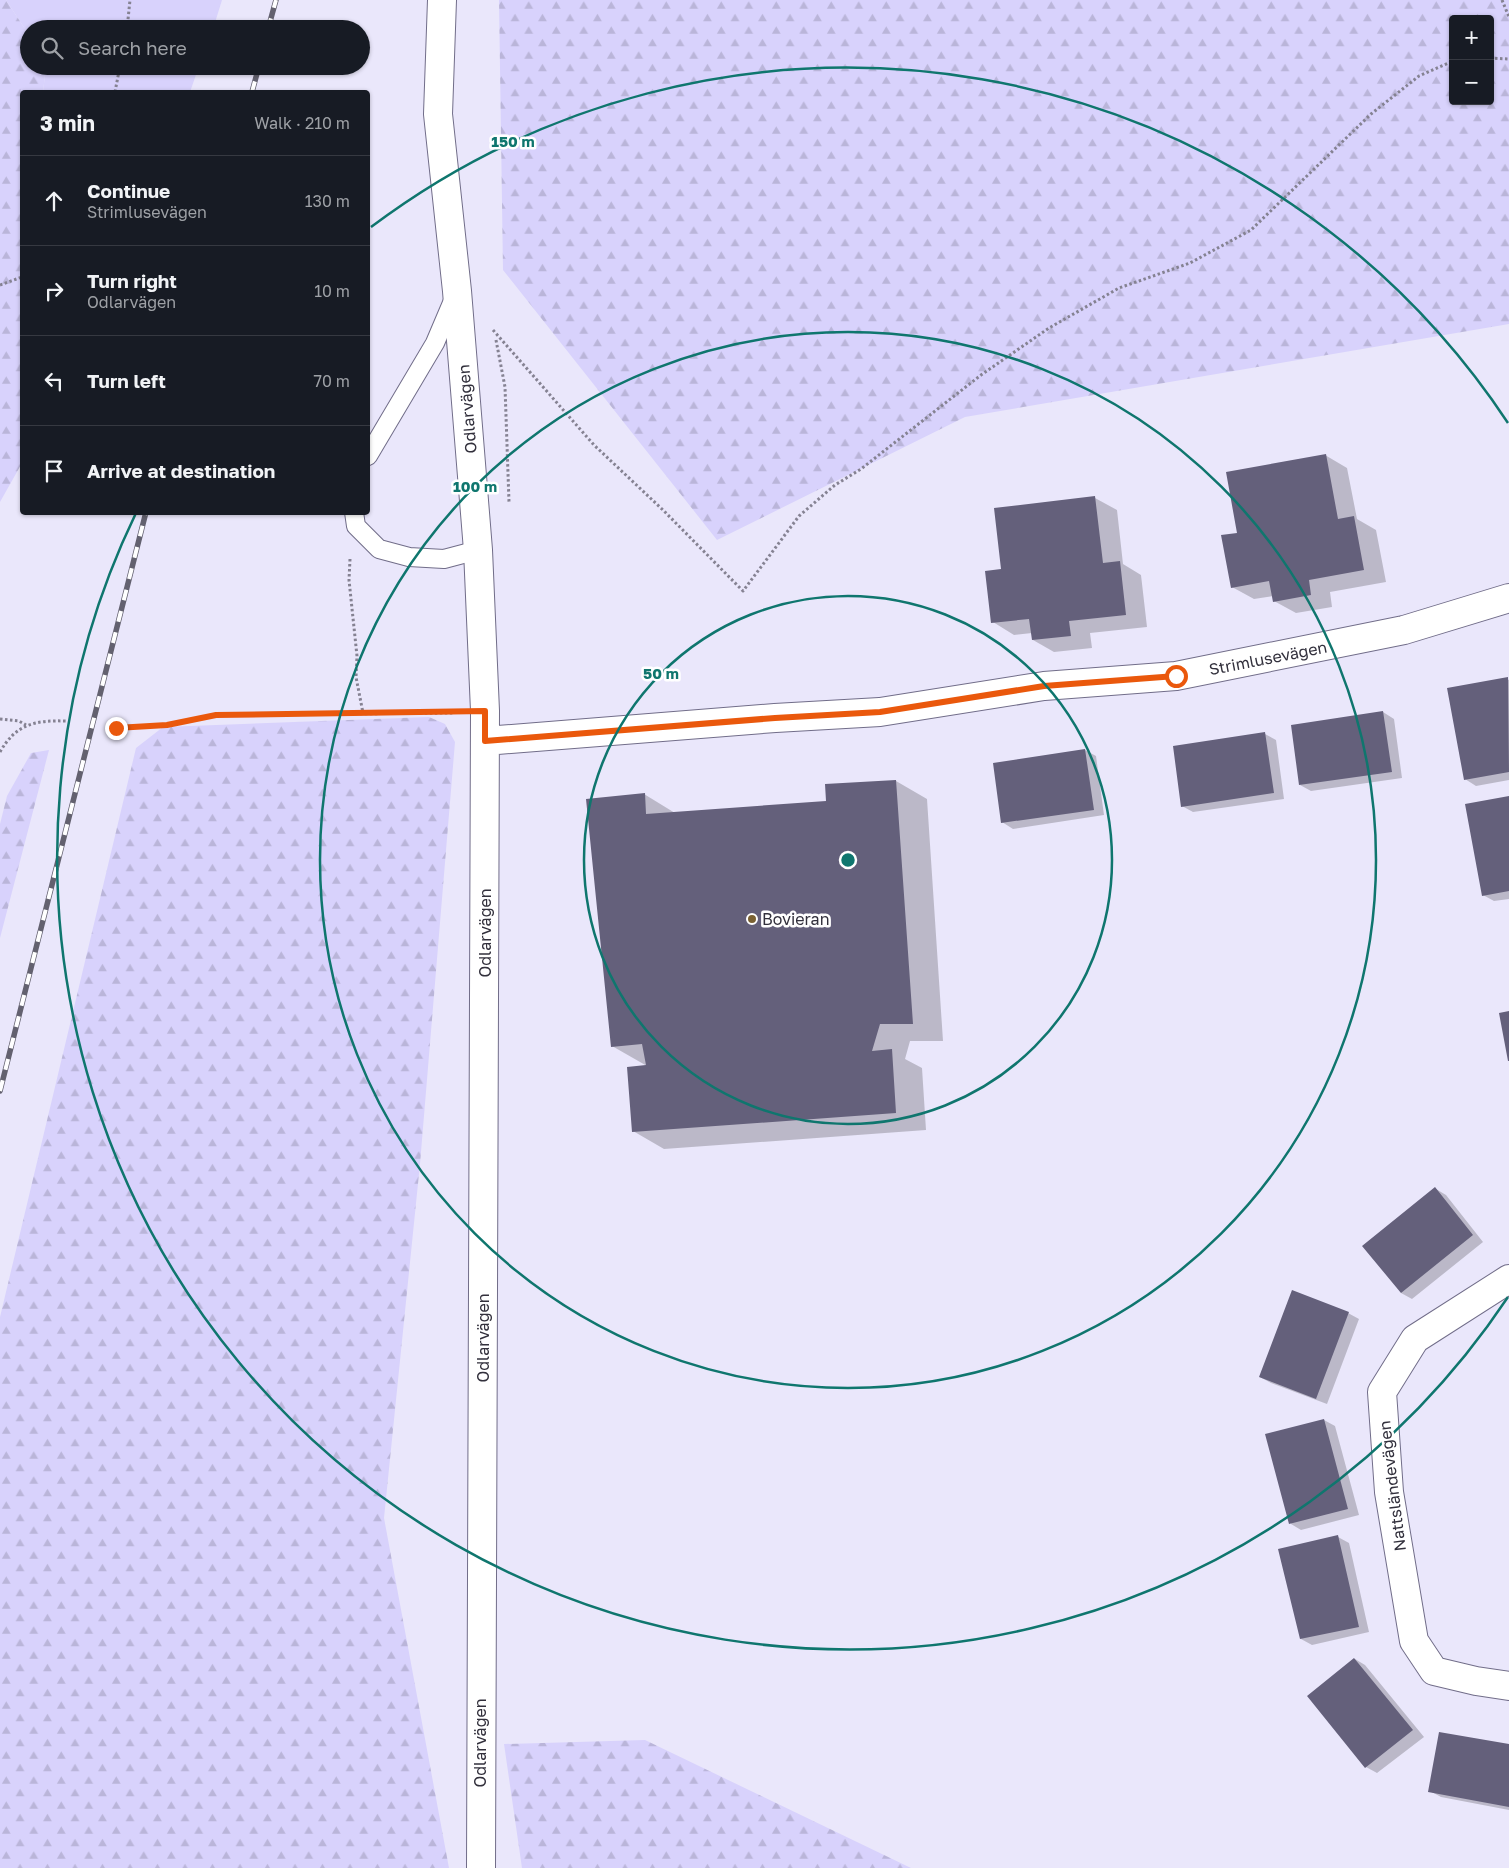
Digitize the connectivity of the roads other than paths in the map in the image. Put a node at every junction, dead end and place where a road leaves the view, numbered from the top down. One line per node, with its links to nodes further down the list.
1 (442, 0): 2 (street, Odlarvägen)
2 (457, 291): 3 (lane); 5 (street, Odlarvägen)
3 (370, 453)
4 (354, 515): 5 (lane)
5 (478, 550): 7 (street, Odlarvägen)
6 (1509, 598): 7 (street, Strimlusevägen)
7 (485, 741): 10 (street, Odlarvägen)
8 (1509, 1279): 9 (street, Nattsländevägen)
9 (1509, 1686)
10 (481, 1868)

